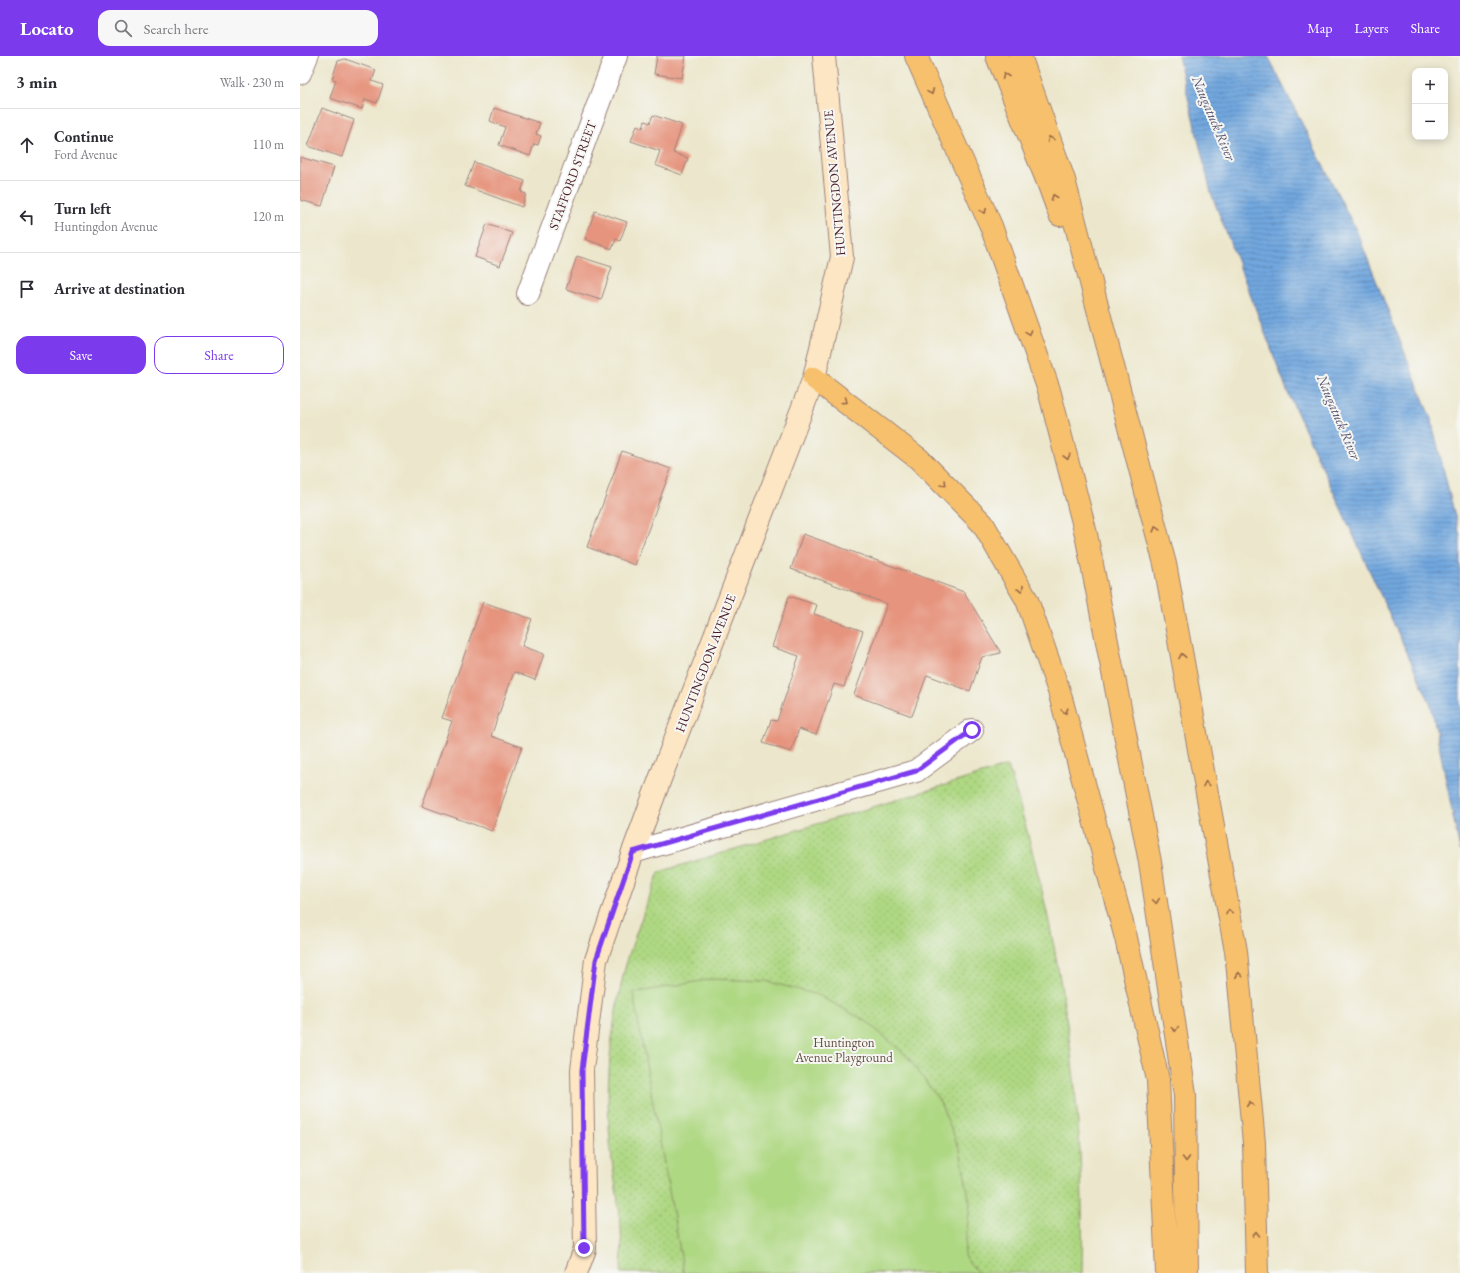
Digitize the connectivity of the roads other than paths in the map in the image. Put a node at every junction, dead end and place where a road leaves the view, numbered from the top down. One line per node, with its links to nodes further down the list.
1 (307, 56): 7 (street)
2 (616, 56): 8 (street, STAFFORD STREET)
3 (824, 56): 10 (main road, HUNTINGDON AVENUE)
4 (916, 56): 15 (highway, one-way to 15)
5 (997, 56): 9 (highway, one-way to 5)
6 (1020, 56): 9 (highway, one-way to 6)
7 (300, 73)
8 (528, 294)
9 (1114, 366): 16 (highway, one-way to 9)
10 (814, 378): 12 (main road, HUNTINGDON AVENUE); 14 (highway, one-way to 14)
11 (972, 730): 12 (street)
12 (633, 852): 13 (main road, HUNTINGDON AVENUE)
13 (576, 1273)
14 (1167, 1273)
15 (1187, 1273)
16 (1257, 1273)

